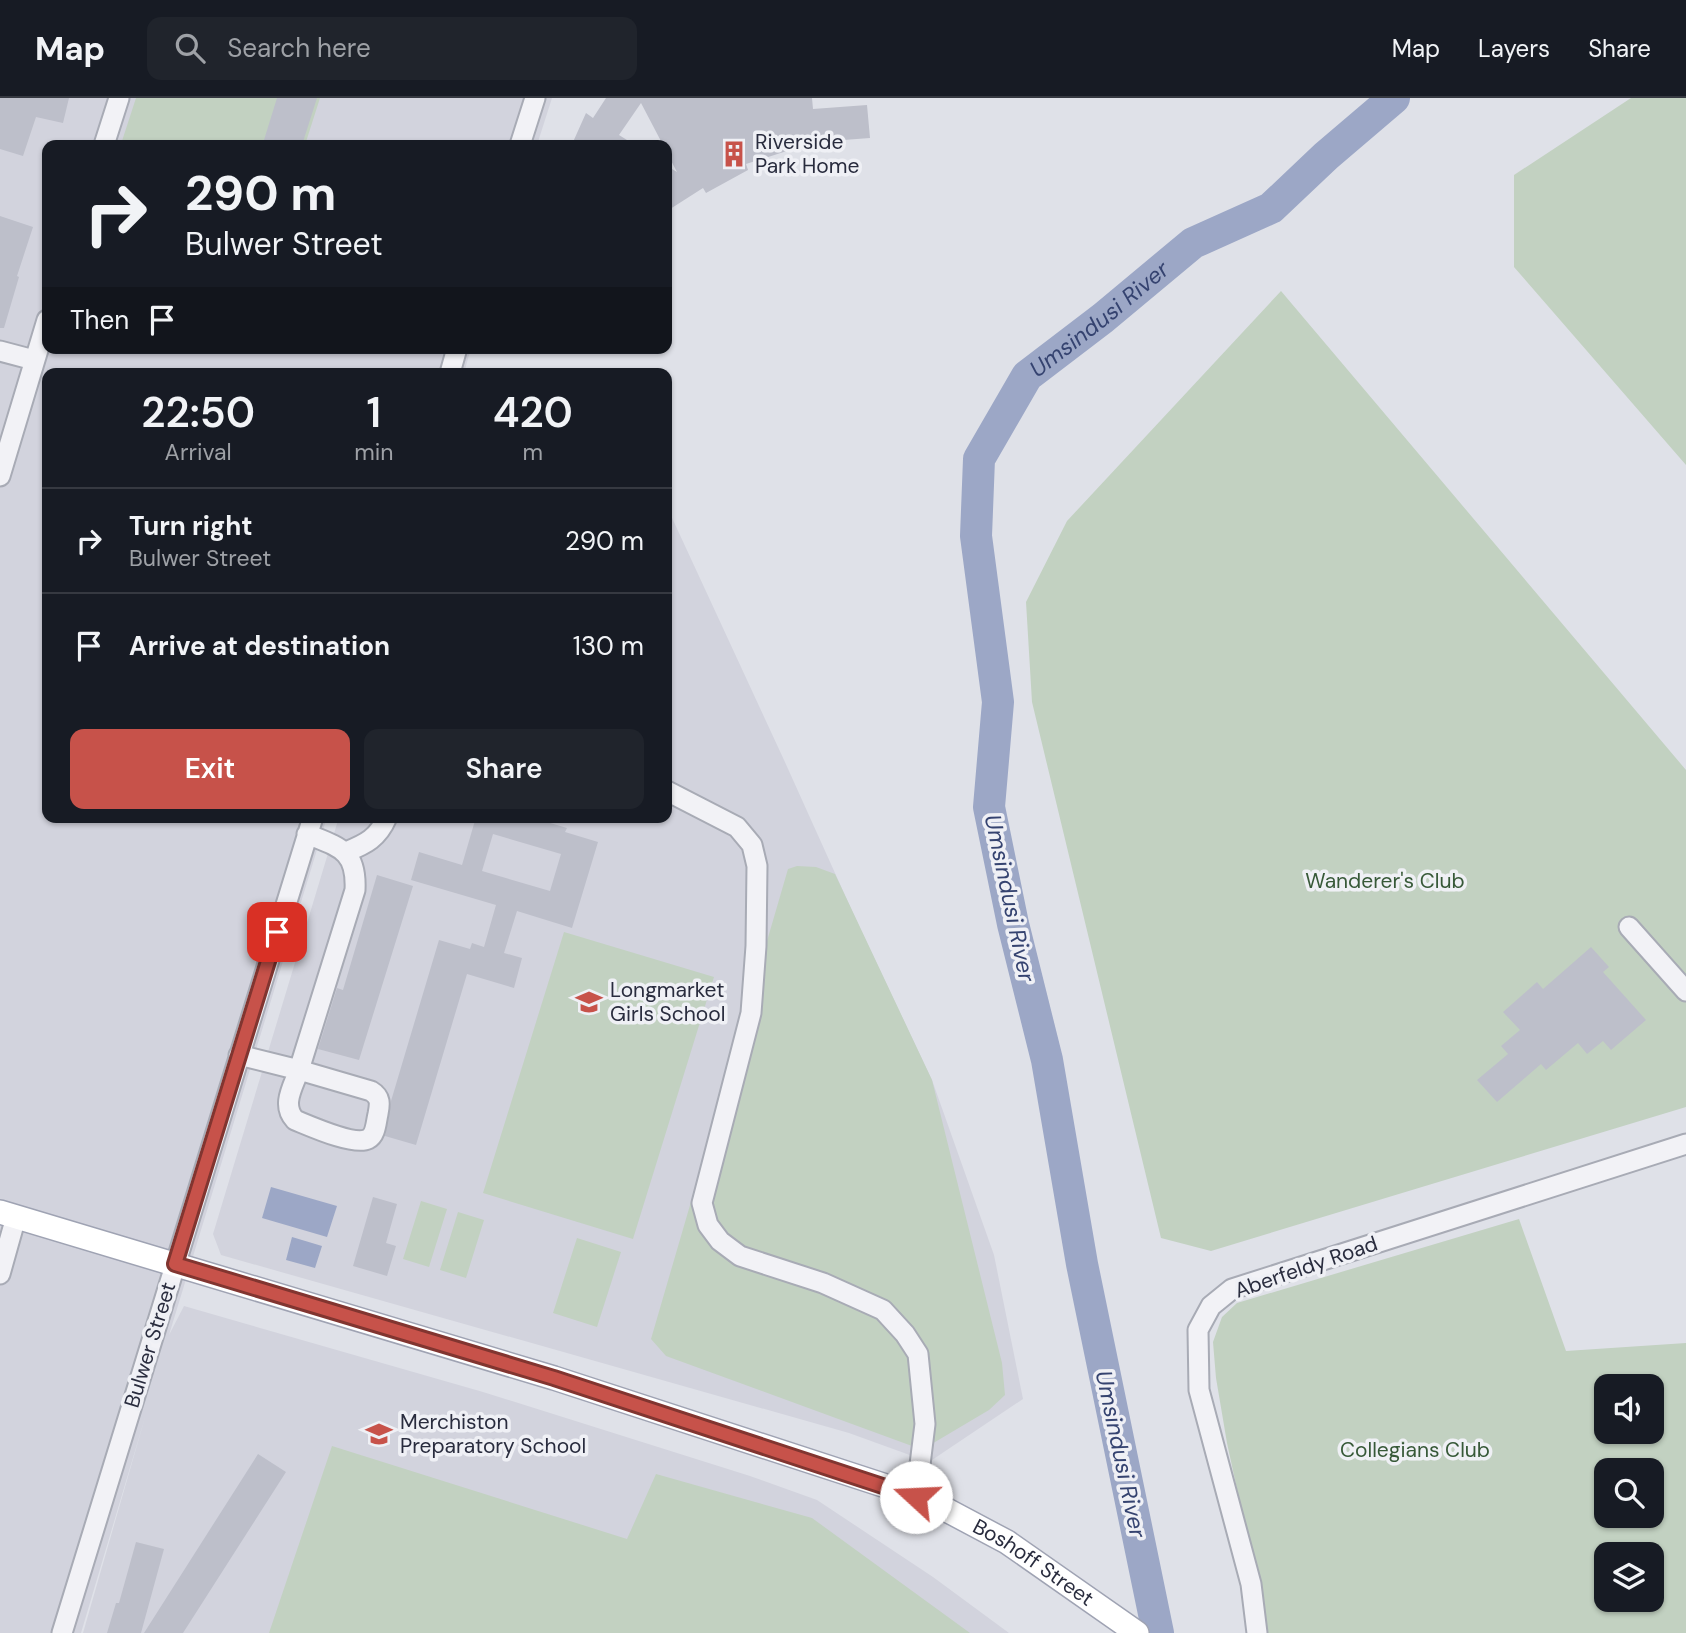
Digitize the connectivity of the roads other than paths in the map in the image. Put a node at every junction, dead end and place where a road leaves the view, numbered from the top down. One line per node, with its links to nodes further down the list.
1 (119, 98): 3 (street)
2 (535, 98): 4 (street)
3 (106, 140)
4 (522, 140)
5 (42, 335): 7 (street)
6 (0, 351): 7 (street)
7 (34, 360): 8 (street)
8 (0, 476)
9 (672, 794): 21 (street)
10 (384, 823): 12 (street)
11 (310, 826): 12 (street); 15 (street, Bulwer Street)
12 (346, 852): 16 (street)
13 (1629, 927): 14 (street)
14 (1686, 991)
15 (239, 1055): 16 (street); 19 (street, Bulwer Street)
16 (299, 1070): 16 (street)
17 (1686, 1144): 24 (street, Aberfeldy Road)
18 (8, 1215): 19 (main road, Boshoff Street); 20 (street)
19 (175, 1264): 21 (main road, Boshoff Street); 22 (street, Bulwer Street)
20 (0, 1274)
21 (916, 1497): 23 (main road, Boshoff Street)
22 (62, 1633)
23 (1137, 1633)
24 (1257, 1633)

